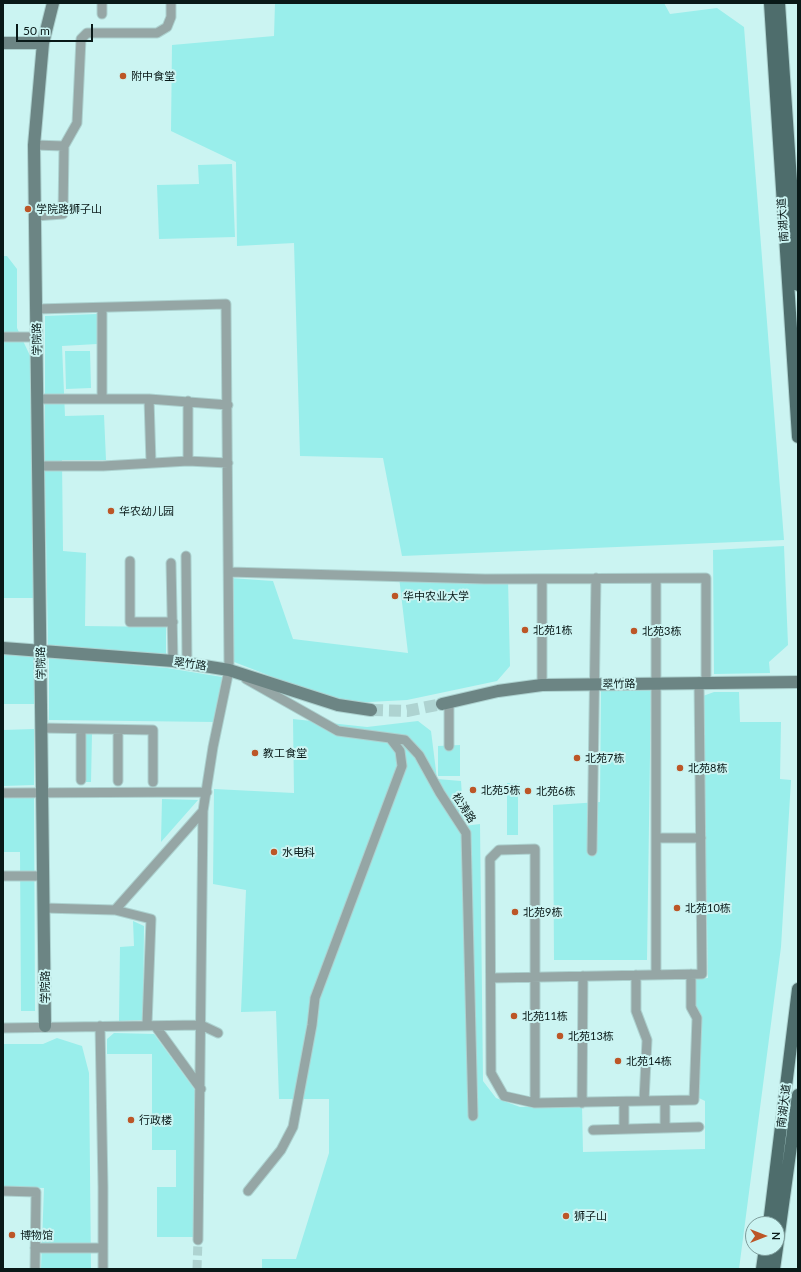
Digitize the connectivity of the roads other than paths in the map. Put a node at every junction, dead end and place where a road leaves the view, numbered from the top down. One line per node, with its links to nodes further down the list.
1 (53, 3): 7 (street, 学院路)
2 (102, 3): 6 (street)
3 (171, 3): 10 (street)
4 (770, 3): 22 (main road, 南湖大道)
5 (779, 3): 12 (main road, 南湖大道)
6 (102, 14)
7 (43, 42): 8 (street); 9 (street, 学院路)
8 (3, 43)
9 (34, 145): 10 (street); 11 (street, 学院路)
10 (64, 146): 11 (street)
11 (36, 216): 14 (street, 学院路)
12 (798, 285)
13 (102, 308): 14 (street); 18 (street); 21 (street)
14 (36, 309): 16 (street, 学院路)
15 (3, 337): 16 (street)
16 (36, 337): 17 (street, 学院路)
17 (37, 399): 18 (street); 26 (street, 学院路)
18 (102, 399): 19 (street)
19 (149, 399): 20 (street); 24 (street)
20 (188, 401): 21 (street); 23 (street)
21 (228, 405): 25 (street)
22 (798, 436)
23 (188, 461): 24 (street); 25 (street)
24 (151, 463): 26 (street)
25 (228, 463): 30 (street)
26 (38, 466): 36 (street, 学院路)
27 (186, 556): 38 (street)
28 (130, 561): 34 (street)
29 (171, 563): 34 (street)
30 (229, 572): 32 (street); 39 (street)
31 (596, 578): 32 (street); 33 (street); 43 (street)
32 (542, 579): 44 (street)
33 (656, 579): 40 (street); 42 (street)
34 (173, 622): 37 (street)
35 (3, 648): 36 (street, 翠竹路)
36 (41, 651): 37 (street, 翠竹路); 47 (street, 学院路)
37 (173, 661): 38 (street, 翠竹路)
38 (187, 663): 39 (street, 翠竹路)
39 (229, 670): 46 (street, 翠竹路); 50 (street, 松涛路); 56 (street)
40 (702, 682): 41 (street, 翠竹路); 42 (street, 翠竹路); 60 (street)
41 (798, 682)
42 (656, 683): 43 (street, 翠竹路); 59 (street)
43 (595, 684): 44 (street, 翠竹路); 61 (street)
44 (542, 685): 45 (street, 翠竹路)
45 (446, 703): 51 (street)
46 (371, 710)
47 (42, 728): 48 (street); 55 (street, 学院路)
48 (81, 729): 49 (street); 52 (street)
49 (118, 730): 53 (street); 54 (street)
50 (390, 738): 86 (street, 松涛路); 92 (street)
51 (449, 746)
52 (81, 780)
53 (118, 782)
54 (153, 782)
55 (43, 792): 56 (street); 57 (street); 63 (street, 学院路)
56 (207, 792): 58 (street)
57 (3, 793)
58 (203, 811): 65 (street); 73 (street)
59 (656, 838): 60 (street); 68 (street)
60 (701, 838): 66 (street)
61 (592, 851)
62 (3, 876): 63 (street)
63 (44, 876): 64 (street, 学院路)
64 (44, 908): 65 (street); 74 (street, 学院路)
65 (115, 910): 76 (street)
66 (692, 974): 68 (street); 82 (street)
67 (636, 975): 68 (street); 69 (street); 81 (street)
68 (656, 975)
69 (583, 976): 70 (street); 85 (street)
70 (536, 977): 71 (street); 71 (street); 84 (street)
71 (491, 978): 84 (street)
72 (798, 989): 93 (main road, 南湖大道)
73 (201, 1025): 76 (street); 78 (street); 79 (street)
74 (45, 1026): 75 (street); 77 (street)
75 (100, 1026): 76 (street); 97 (street)
76 (152, 1026): 79 (street)
77 (3, 1028)
78 (218, 1033)
79 (201, 1090): 95 (street)
80 (798, 1096): 94 (main road, 南湖大道)
81 (644, 1101): 82 (street); 83 (street)
82 (665, 1101): 88 (street)
83 (624, 1102): 85 (street); 89 (street)
84 (535, 1103): 85 (street)
85 (582, 1103)
86 (473, 1116)
87 (698, 1127): 88 (street)
88 (665, 1128): 89 (street)
89 (624, 1129): 90 (street)
90 (593, 1130)
91 (3, 1191): 96 (street)
92 (248, 1191)
93 (769, 1216)
94 (781, 1216)
95 (198, 1240)
96 (35, 1248): 97 (street); 100 (street)
97 (103, 1248): 101 (street)
98 (764, 1256): 102 (main road)
99 (776, 1256): 103 (main road, 南湖大道)
100 (35, 1269)
101 (103, 1269)
102 (762, 1269)
103 (774, 1269)

